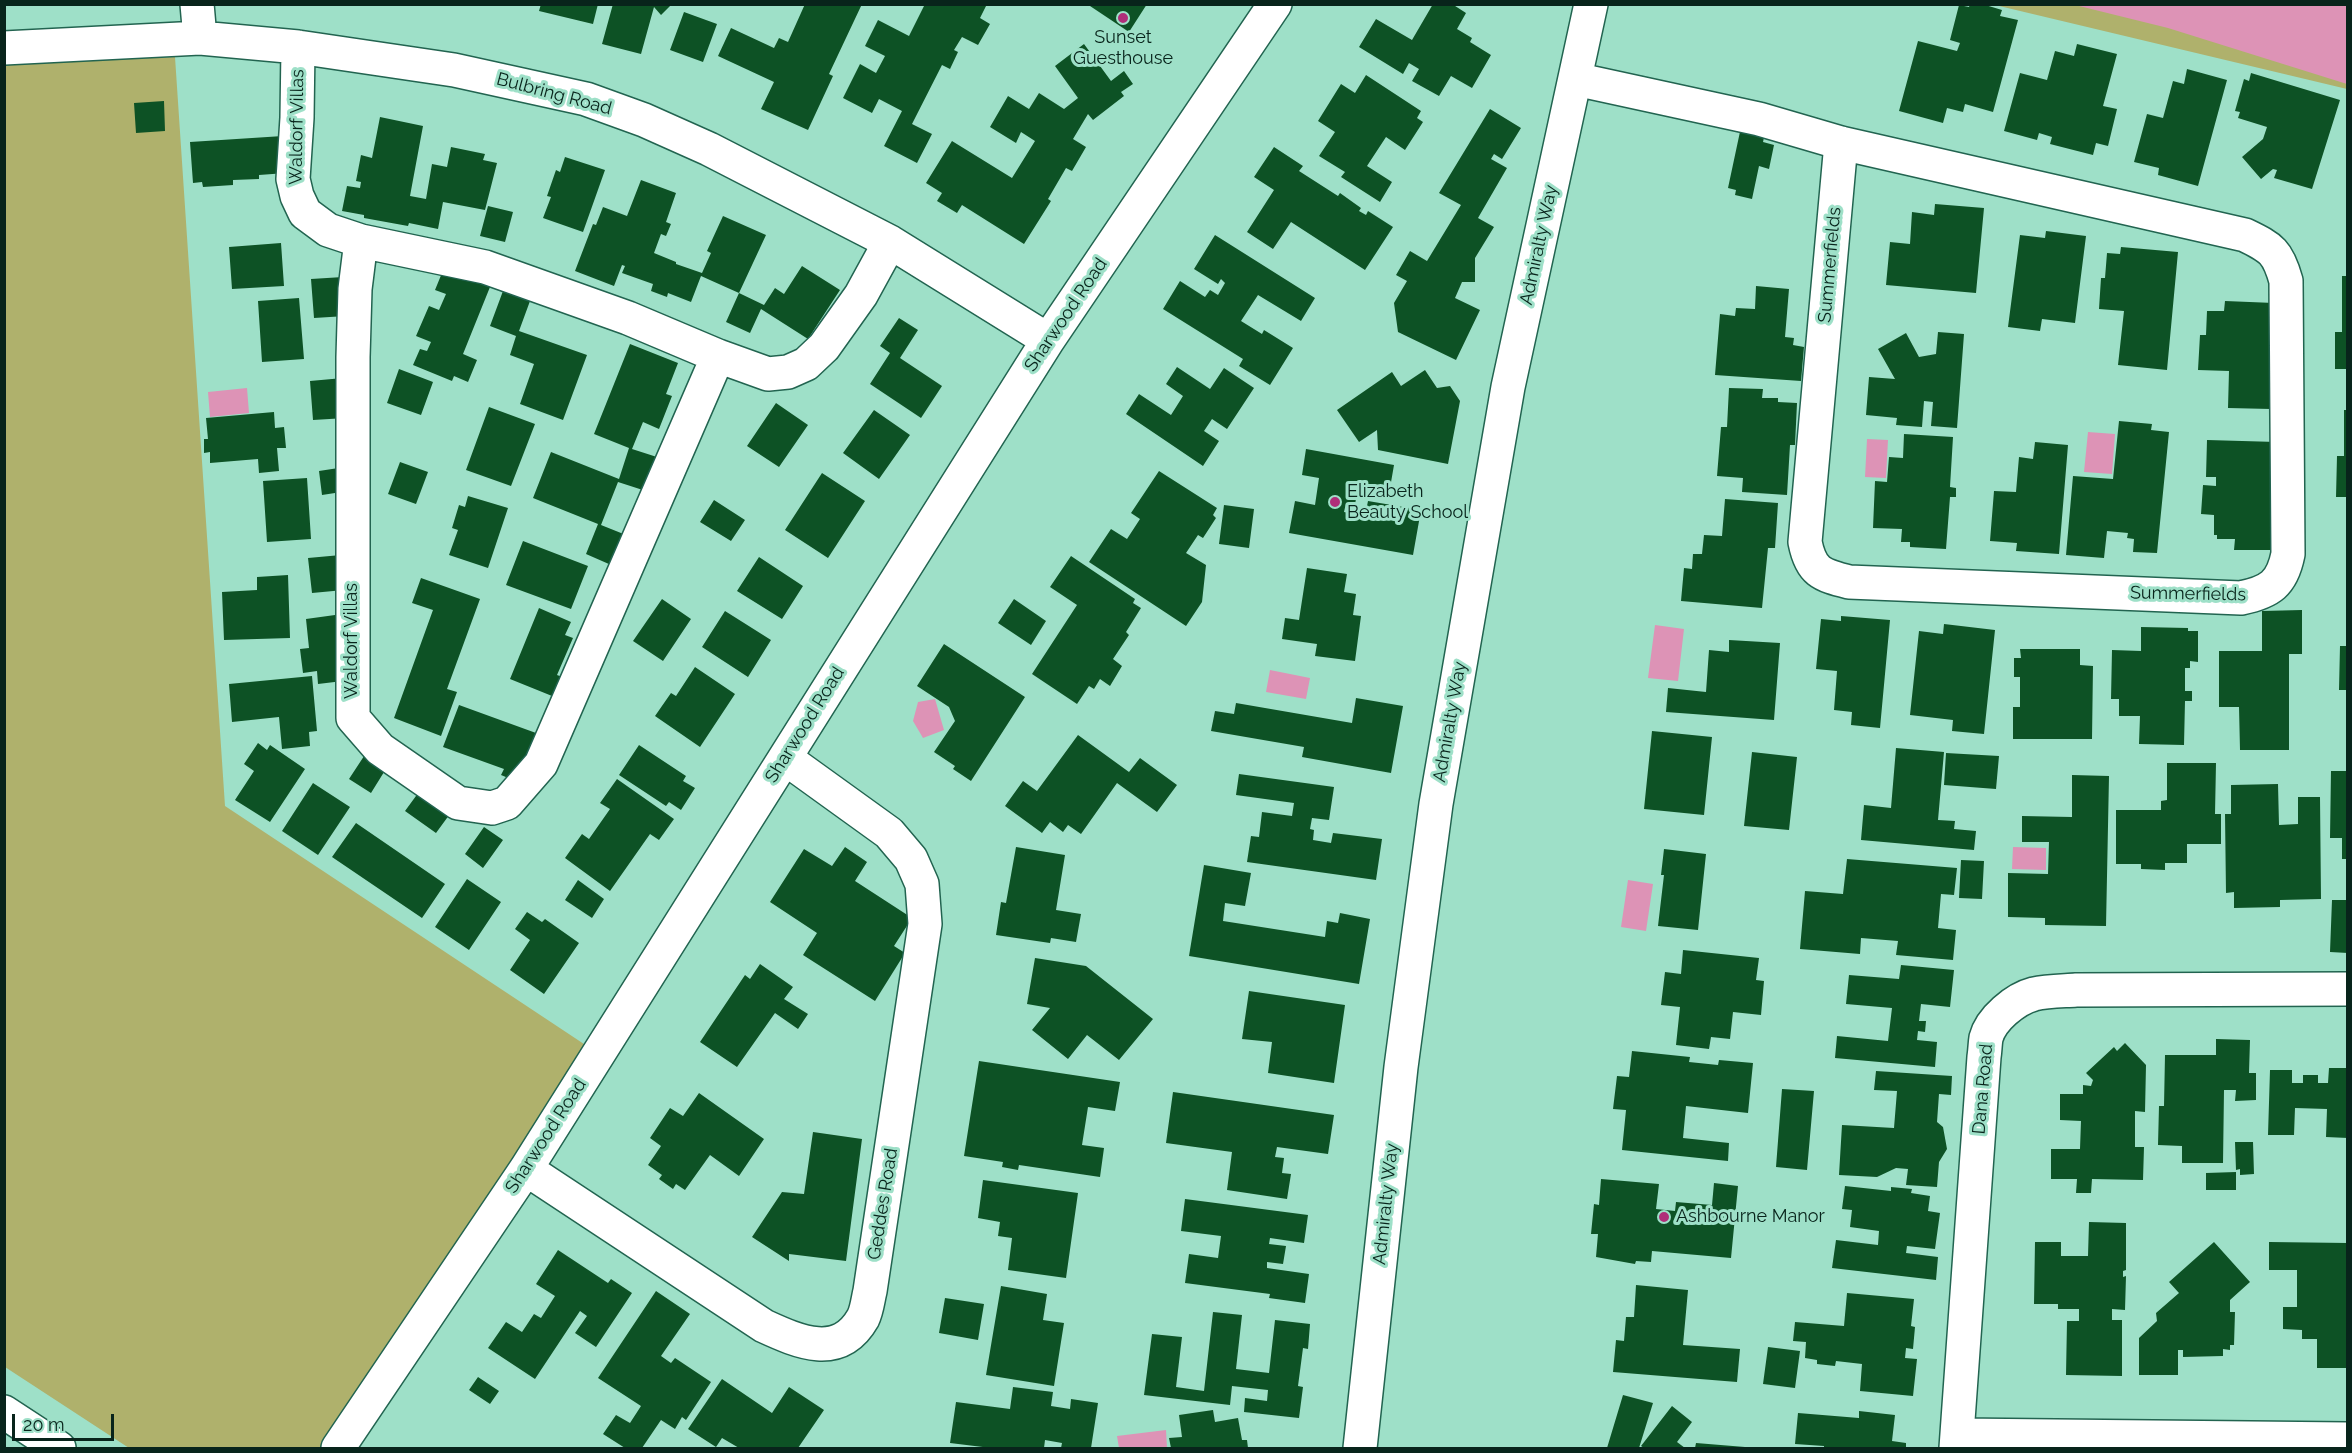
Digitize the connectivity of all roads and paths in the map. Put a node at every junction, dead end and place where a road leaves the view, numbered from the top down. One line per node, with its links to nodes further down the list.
1 (197, 4): 4 (street)
2 (1275, 4): 11 (street, Sharwood Road)
3 (1591, 4): 7 (street, Admiralty Way)
4 (200, 38): 5 (street, Bulbring Road); 6 (street, Bulbring Road)
5 (298, 47): 9 (street, Waldorf Villas); 10 (street, Bulbring Road)
6 (4, 48)
7 (1575, 79): 8 (street, Summerfields); 21 (street, Admiralty Way)
8 (1841, 143): 8 (street, Summerfields)
9 (361, 241): 12 (street, Waldorf Villas); 12 (street, Waldorf Villas)
10 (890, 242): 11 (street, Bulbring Road); 12 (street, Waldorf Villas)
11 (1048, 340): 13 (street, Sharwood Road)
12 (718, 356)
13 (785, 758): 15 (street, Sharwood Road); 15 (street, Geddes Road)
14 (2348, 989): 18 (street, Dana Road)
15 (526, 1169): 20 (street, Sharwood Road)
16 (5, 1414): 19 (street)
17 (2348, 1439): 18 (street)
18 (1957, 1442)
19 (59, 1449)
20 (338, 1449)
21 (1360, 1449)

